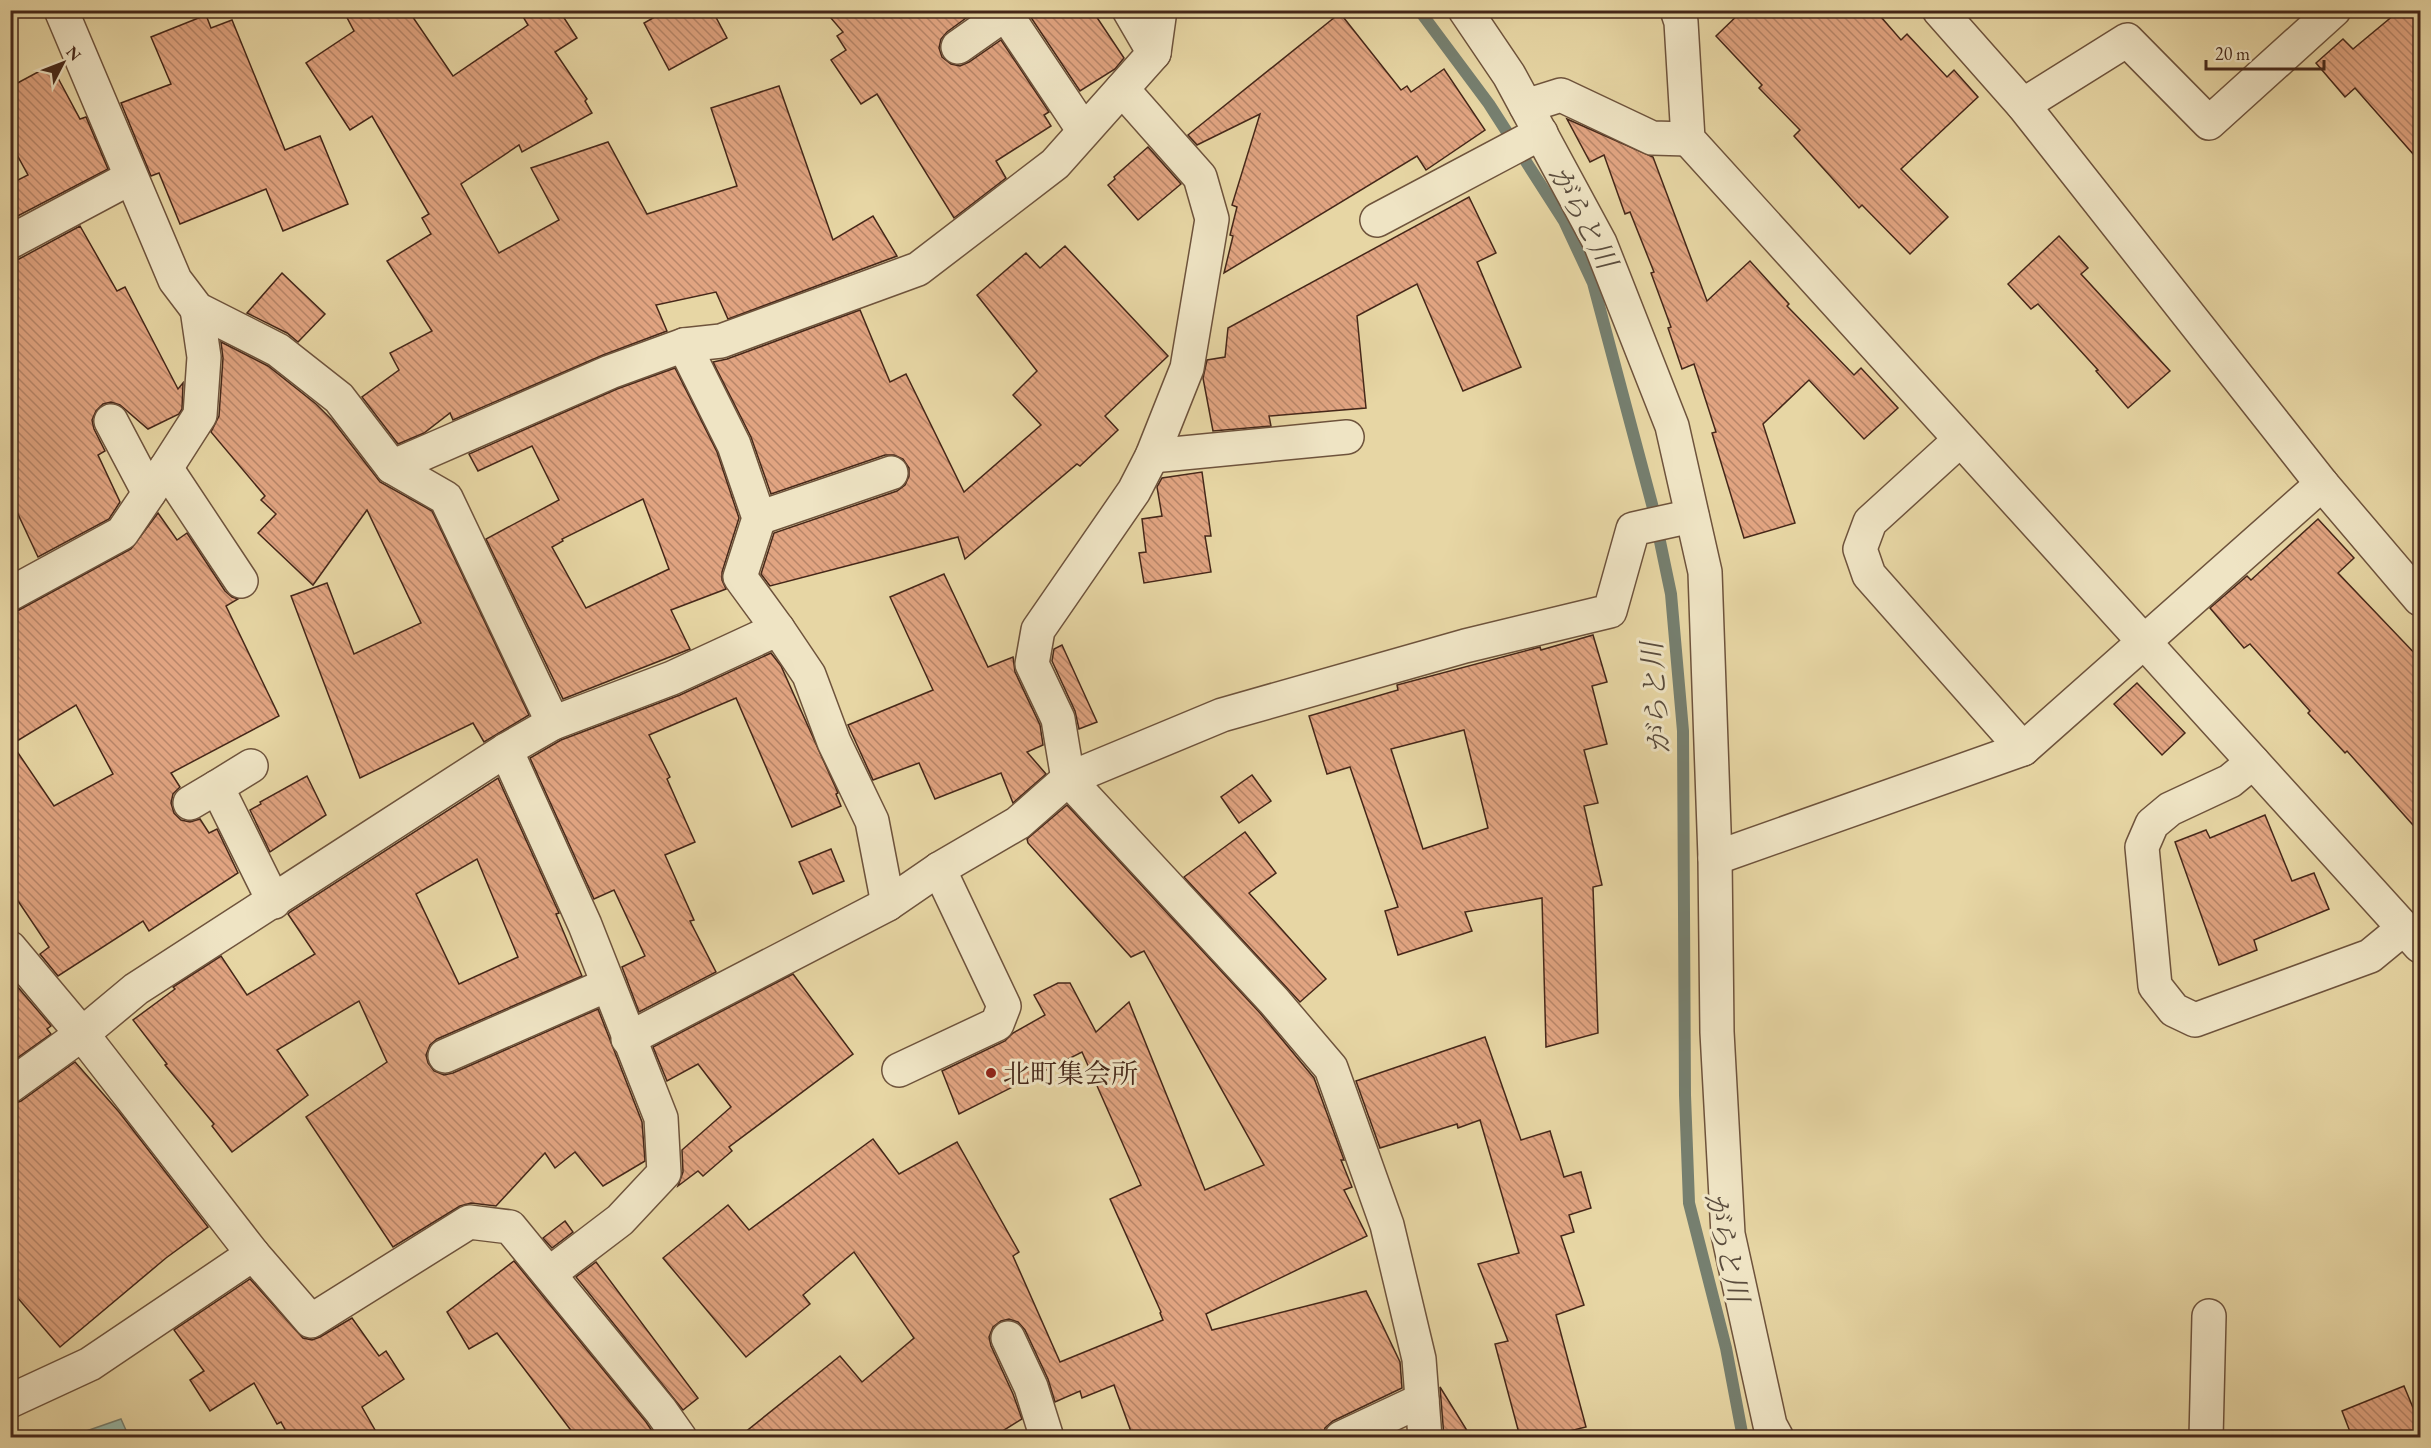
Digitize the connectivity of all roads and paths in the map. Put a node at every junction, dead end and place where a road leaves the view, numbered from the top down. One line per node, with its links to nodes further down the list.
1 (61, 10): 16 (street)
2 (1129, 10): 10 (street)
3 (1160, 10): 10 (street)
4 (1465, 10): 13 (street)
5 (1677, 10): 15 (street)
6 (1939, 10): 12 (street)
7 (2334, 10): 12 (street)
8 (1004, 12): 9 (street); 14 (street)
9 (958, 47)
10 (1154, 53): 11 (street)
11 (1122, 89): 14 (street); 24 (street)
12 (2023, 105): 28 (street)
13 (1533, 119): 15 (street); 17 (street); 30 (street)
14 (1084, 131): 20 (street)
15 (1688, 139): 23 (street)
16 (130, 178): 18 (street); 19 (street)
17 (1377, 220)
18 (10, 242)
19 (196, 309): 25 (street); 27 (street)
20 (684, 345): 25 (street); 29 (street)
21 (111, 421): 27 (street)
22 (1347, 437): 24 (street)
23 (1960, 440): 35 (street); 37 (street)
24 (1152, 456): 41 (street)
25 (392, 467): 36 (street)
26 (891, 473): 29 (street)
27 (157, 481): 31 (street); 32 (street)
28 (2322, 484): 33 (street); 35 (street)
29 (759, 518): 34 (street)
30 (1669, 522): 41 (street); 42 (street)
31 (241, 581)
32 (14, 583)
33 (2421, 599)
34 (778, 629): 36 (street); 45 (street)
35 (2144, 642): 37 (street); 39 (street)
36 (553, 723): 38 (street)
37 (2023, 749): 42 (street)
38 (506, 750): 44 (street); 48 (street)
39 (2253, 762): 46 (street); 46 (street)
40 (251, 766): 44 (street)
41 (1068, 779): 43 (street); 58 (street)
42 (1715, 858): 64 (street)
43 (939, 869): 45 (street); 52 (street)
44 (274, 902): 49 (street)
45 (888, 904): 50 (street)
46 (2412, 937)
47 (10, 948): 49 (street)
48 (607, 985): 50 (street); 51 (street)
49 (82, 1034): 53 (street); 54 (street)
50 (628, 1039): 55 (street)
51 (444, 1056)
52 (900, 1070)
53 (10, 1086)
54 (254, 1254): 55 (street); 59 (street)
55 (549, 1274): 60 (street)
56 (2209, 1316): 65 (street)
57 (1008, 1338): 61 (street)
58 (1422, 1400): 62 (street); 63 (street)
59 (10, 1401)
60 (680, 1437)
61 (1047, 1437)
62 (1341, 1437)
63 (1425, 1437)
64 (1777, 1437)
65 (2206, 1437)

